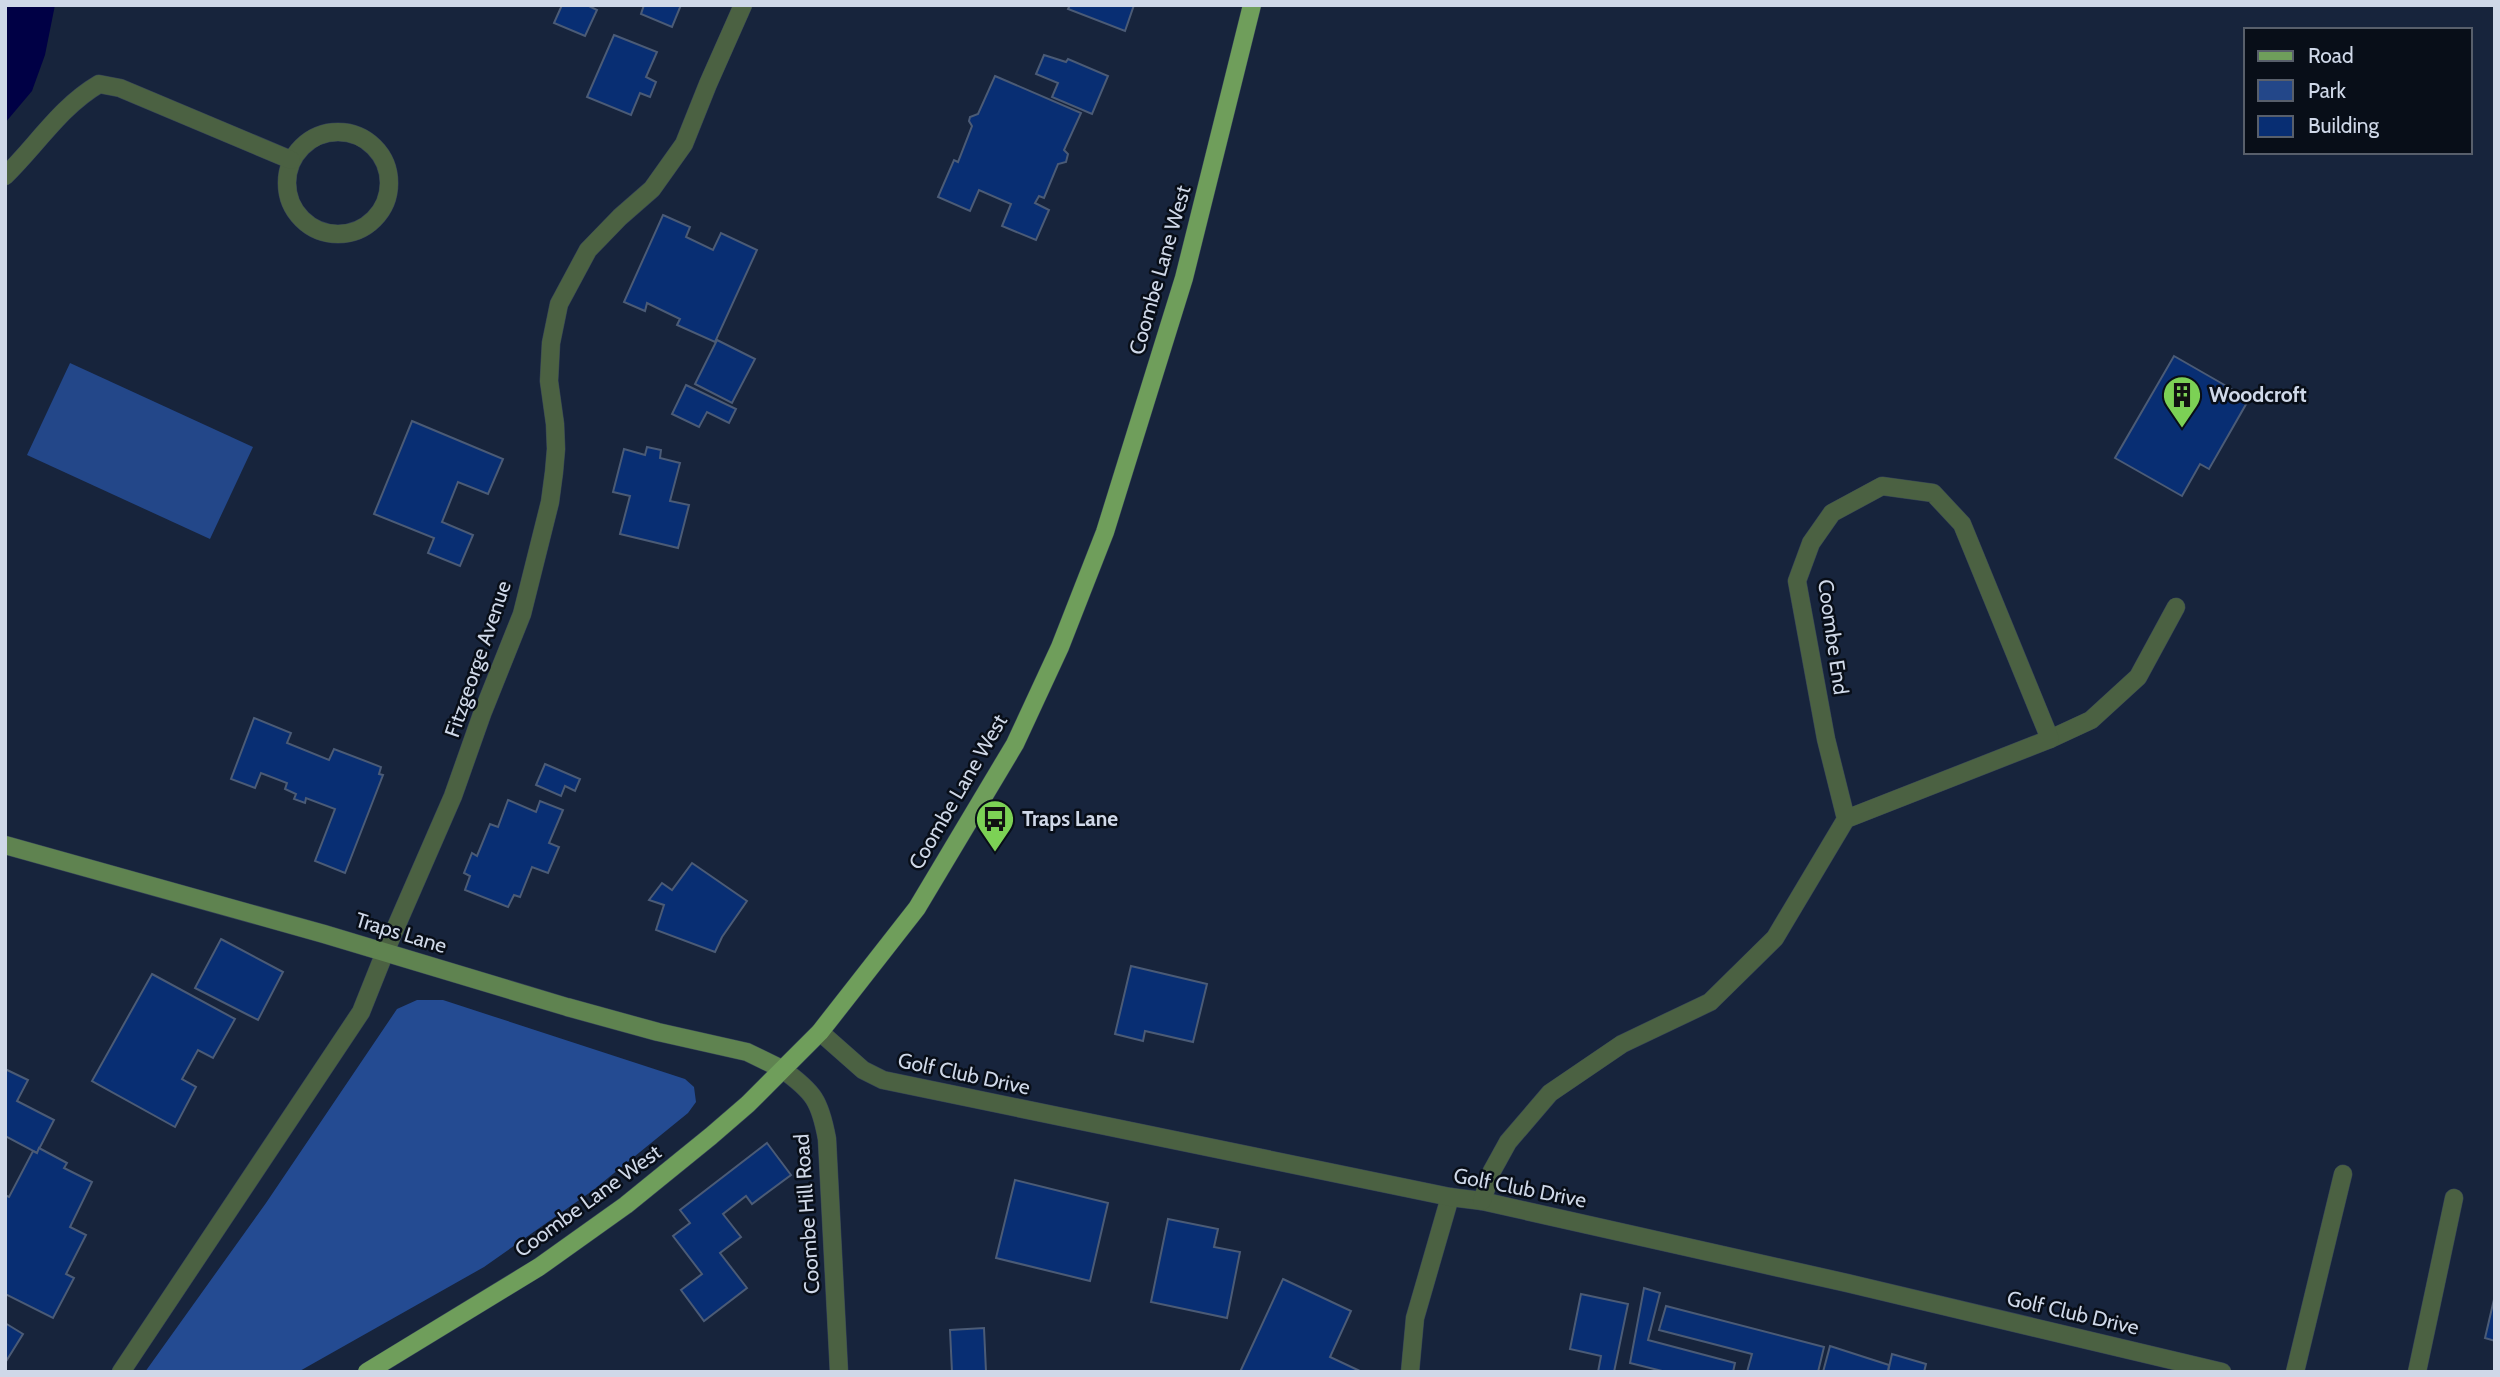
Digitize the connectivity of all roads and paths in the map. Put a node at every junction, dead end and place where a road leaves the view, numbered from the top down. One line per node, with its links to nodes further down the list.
1 (743, 5): 9 (street, Fitzgeorge Avenue)
2 (1252, 5): 10 (main road, Coombe Lane West)
3 (291, 160): 3 (street); 4 (street)
4 (5, 176)
5 (2176, 607): 6 (street)
6 (2050, 739): 7 (street); 7 (street, Coombe End)
7 (1846, 819): 15 (street)
8 (5, 845): 9 (main road, Traps Lane)
9 (385, 952): 11 (main road, Traps Lane); 16 (street)
10 (820, 1032): 11 (main road, Coombe Lane West); 13 (street, Golf Club Drive)
11 (782, 1069): 17 (main road, Coombe Lane West); 18 (street, Coombe Hill Road)
12 (2343, 1174): 21 (street)
13 (1450, 1197): 15 (street, Golf Club Drive); 19 (street)
14 (2454, 1198): 22 (street)
15 (1482, 1201): 20 (street, Golf Club Drive)
16 (121, 1372)
17 (367, 1372)
18 (839, 1372)
19 (1410, 1372)
20 (2222, 1372)
21 (2295, 1372)
22 (2417, 1372)

